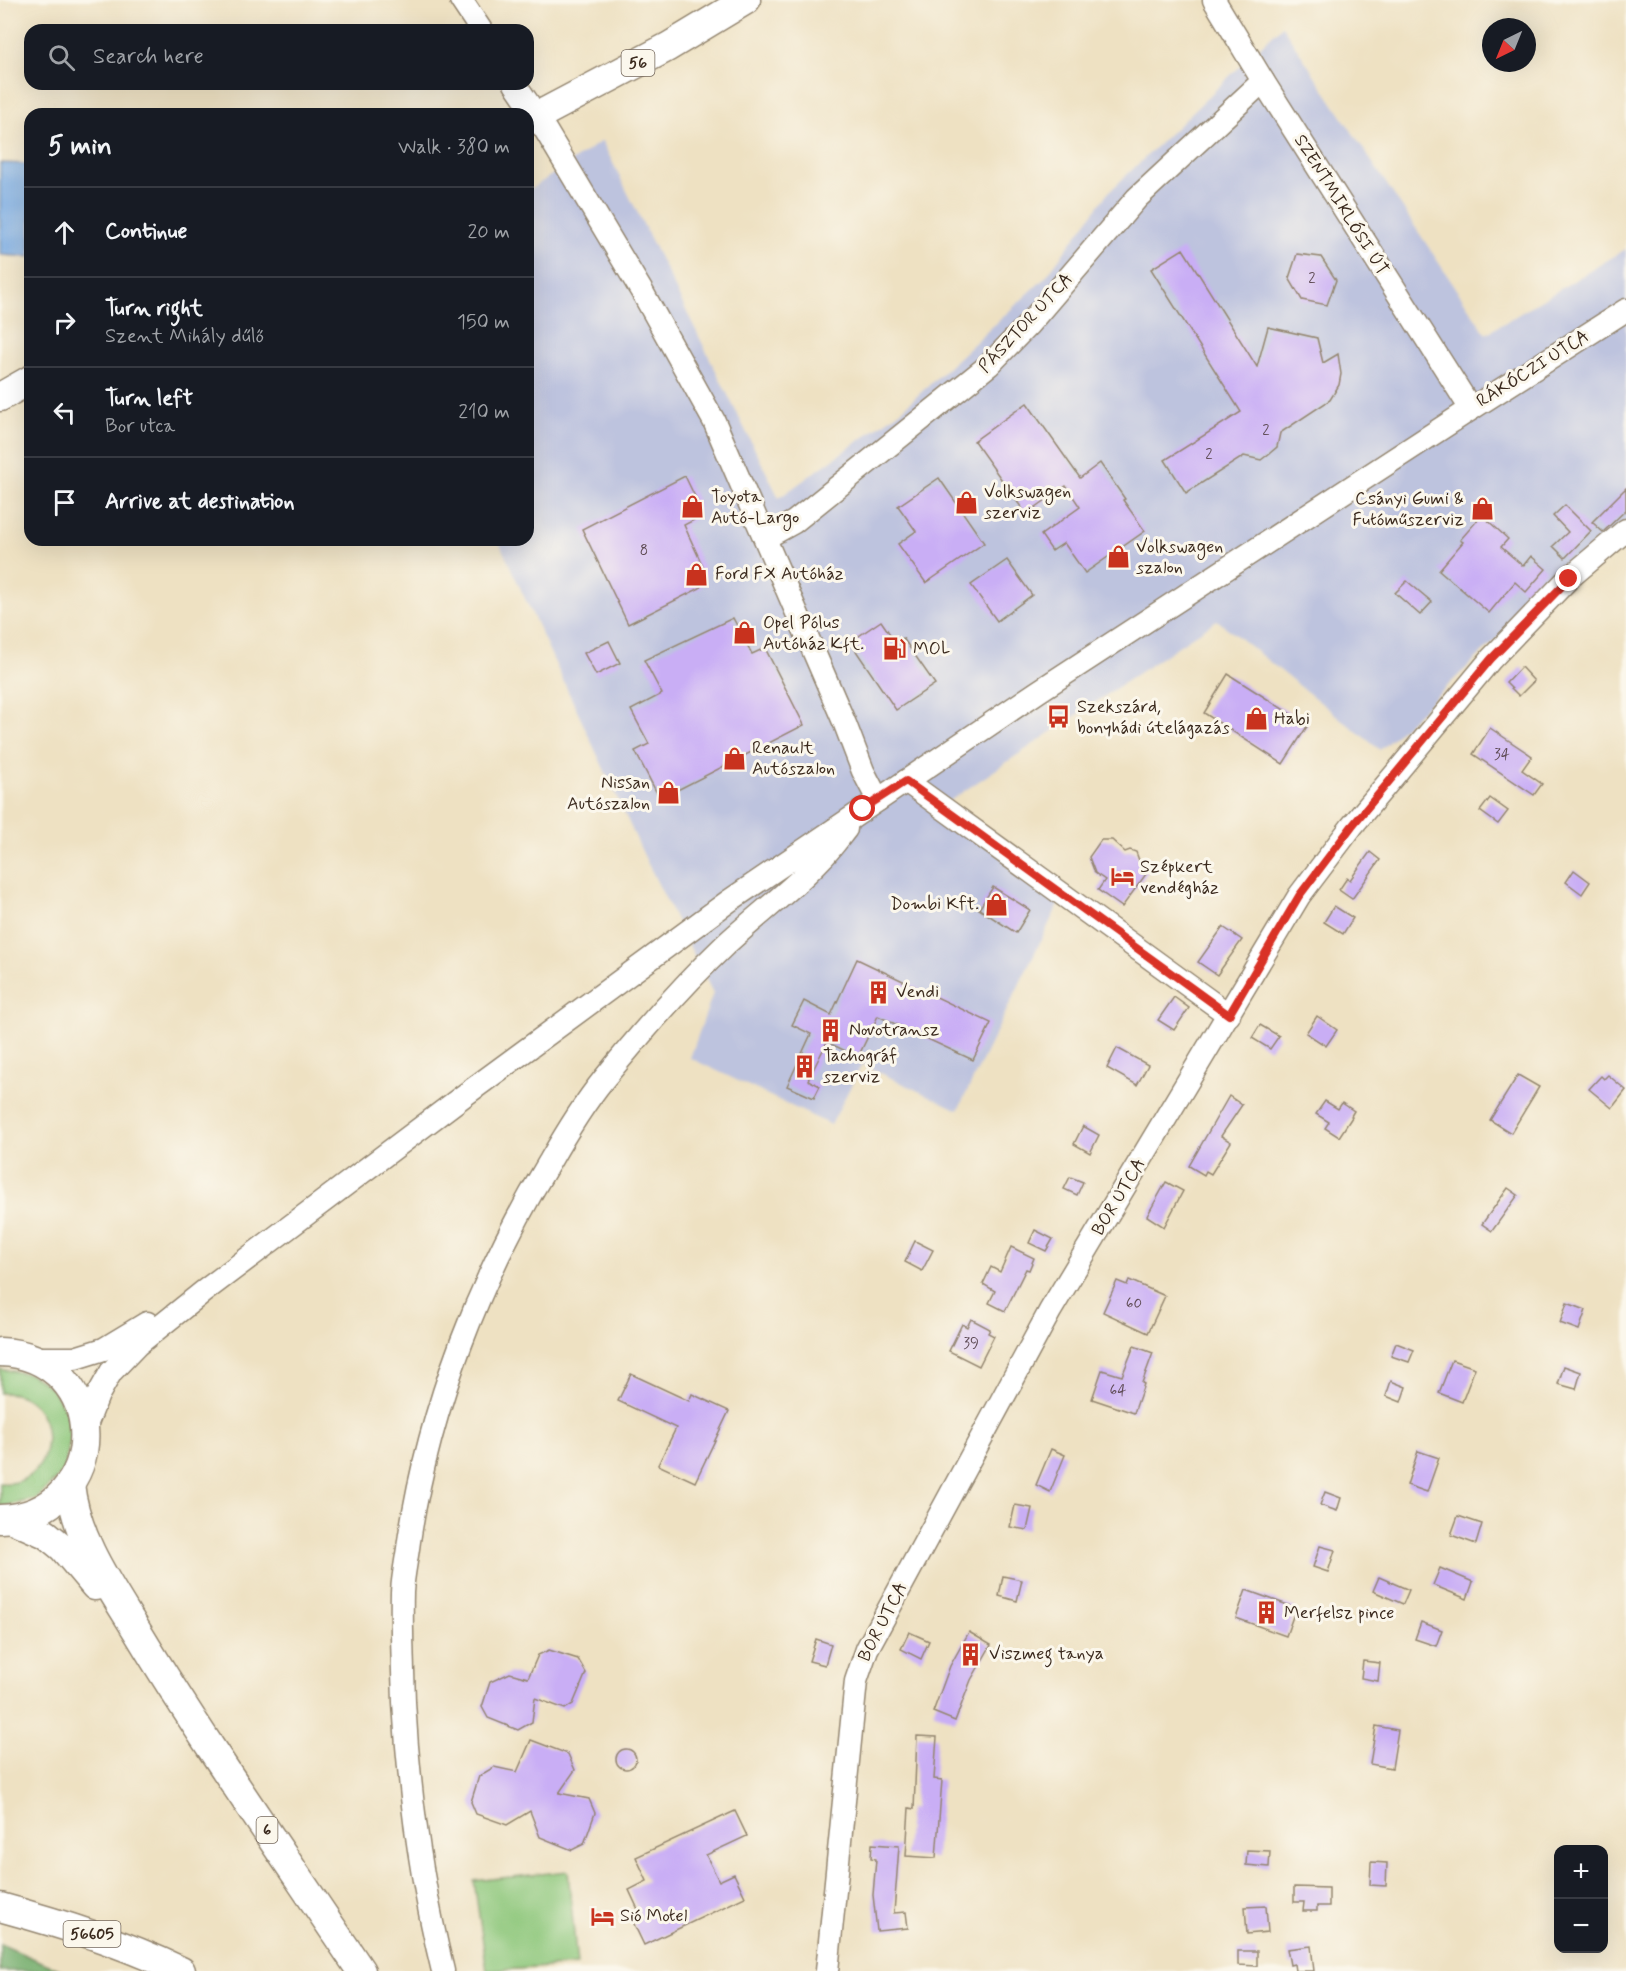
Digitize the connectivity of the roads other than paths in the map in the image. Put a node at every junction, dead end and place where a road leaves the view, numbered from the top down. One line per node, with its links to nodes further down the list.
1 (461, 0): 4 (street)
2 (746, 0): 8 (main road, 56)
3 (1214, 0): 5 (street, SZENTMIKLÓSI ÚT)
4 (477, 24)
5 (1263, 81): 13 (street, SZENTMIKLÓSI ÚT); 15 (street, PÁSZTOR UTCA)
6 (518, 90): 7 (street)
7 (527, 108)
8 (534, 118)
9 (534, 122): 15 (street)
10 (1626, 310): 13 (street, RÁKÓCZI UTCA)
11 (24, 383): 12 (main road)
12 (0, 397)
13 (1471, 409): 16 (street, RÁKÓCZI UTCA)
14 (1626, 530): 18 (street, BOR UTCA)
15 (765, 538): 17 (street)
16 (906, 781): 17 (street, RÁKÓCZI UTCA); 18 (street)
17 (870, 804): 19 (street, RÁKÓCZI UTCA); 29 (street)
18 (1229, 1015): 30 (street, BOR UTCA)
19 (203, 1292): 21 (street); 22 (street)
20 (0, 1352): 21 (main road, 6)
21 (35, 1358): 22 (main road, 6)
22 (85, 1428): 23 (main road, 6)
23 (70, 1484): 24 (main road, 6); 25 (main road, 6)
24 (6, 1519): 25 (main road, 6)
25 (172, 1689): 28 (main road, 6)
26 (0, 1907): 27 (main road, 56605)
27 (181, 1971)
28 (361, 1971)
29 (443, 1971)
30 (827, 1971)

